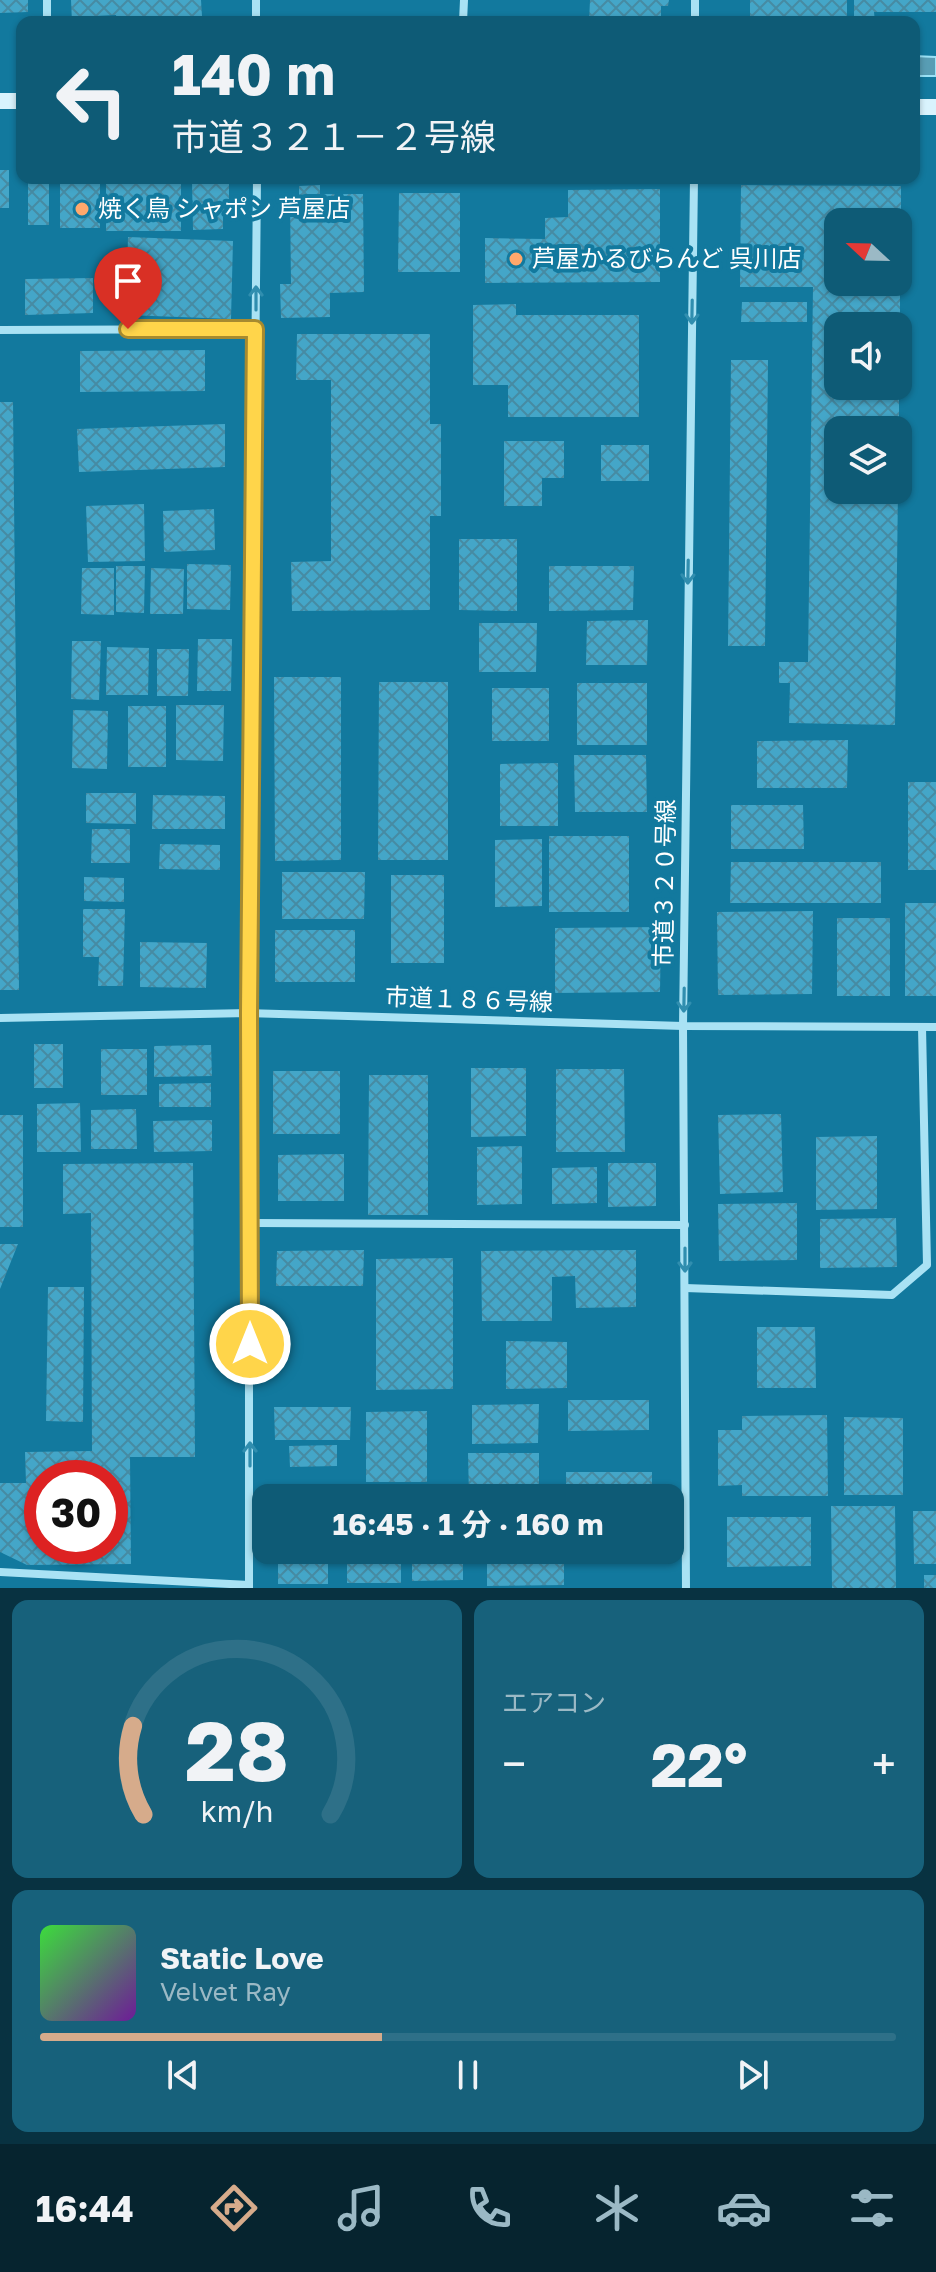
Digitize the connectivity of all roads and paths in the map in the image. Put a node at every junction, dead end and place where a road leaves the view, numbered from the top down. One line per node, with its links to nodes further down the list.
1 (257, 184): 3 (street, one-way to 1)
2 (694, 184): 7 (street, 市道３２０号線, one-way to 7)
3 (255, 329): 4 (street); 5 (street)
4 (0, 330)
5 (249, 1013): 6 (street, 市道１８６号線); 7 (street, 市道１８６号線); 10 (street)
6 (0, 1018)
7 (683, 1026): 8 (street, 市道１８６号線); 11 (street, 市道３２０号線)
8 (922, 1027): 9 (street, 市道１８６号線); 12 (street)
9 (936, 1027)
10 (251, 1223): 11 (street); 14 (street, one-way to 10)
11 (685, 1225): 12 (street, 市道３２０号線, one-way to 12)
12 (685, 1288): 15 (street, 市道３２０号線)
13 (0, 1572): 14 (street)
14 (249, 1586)
15 (686, 1588)

